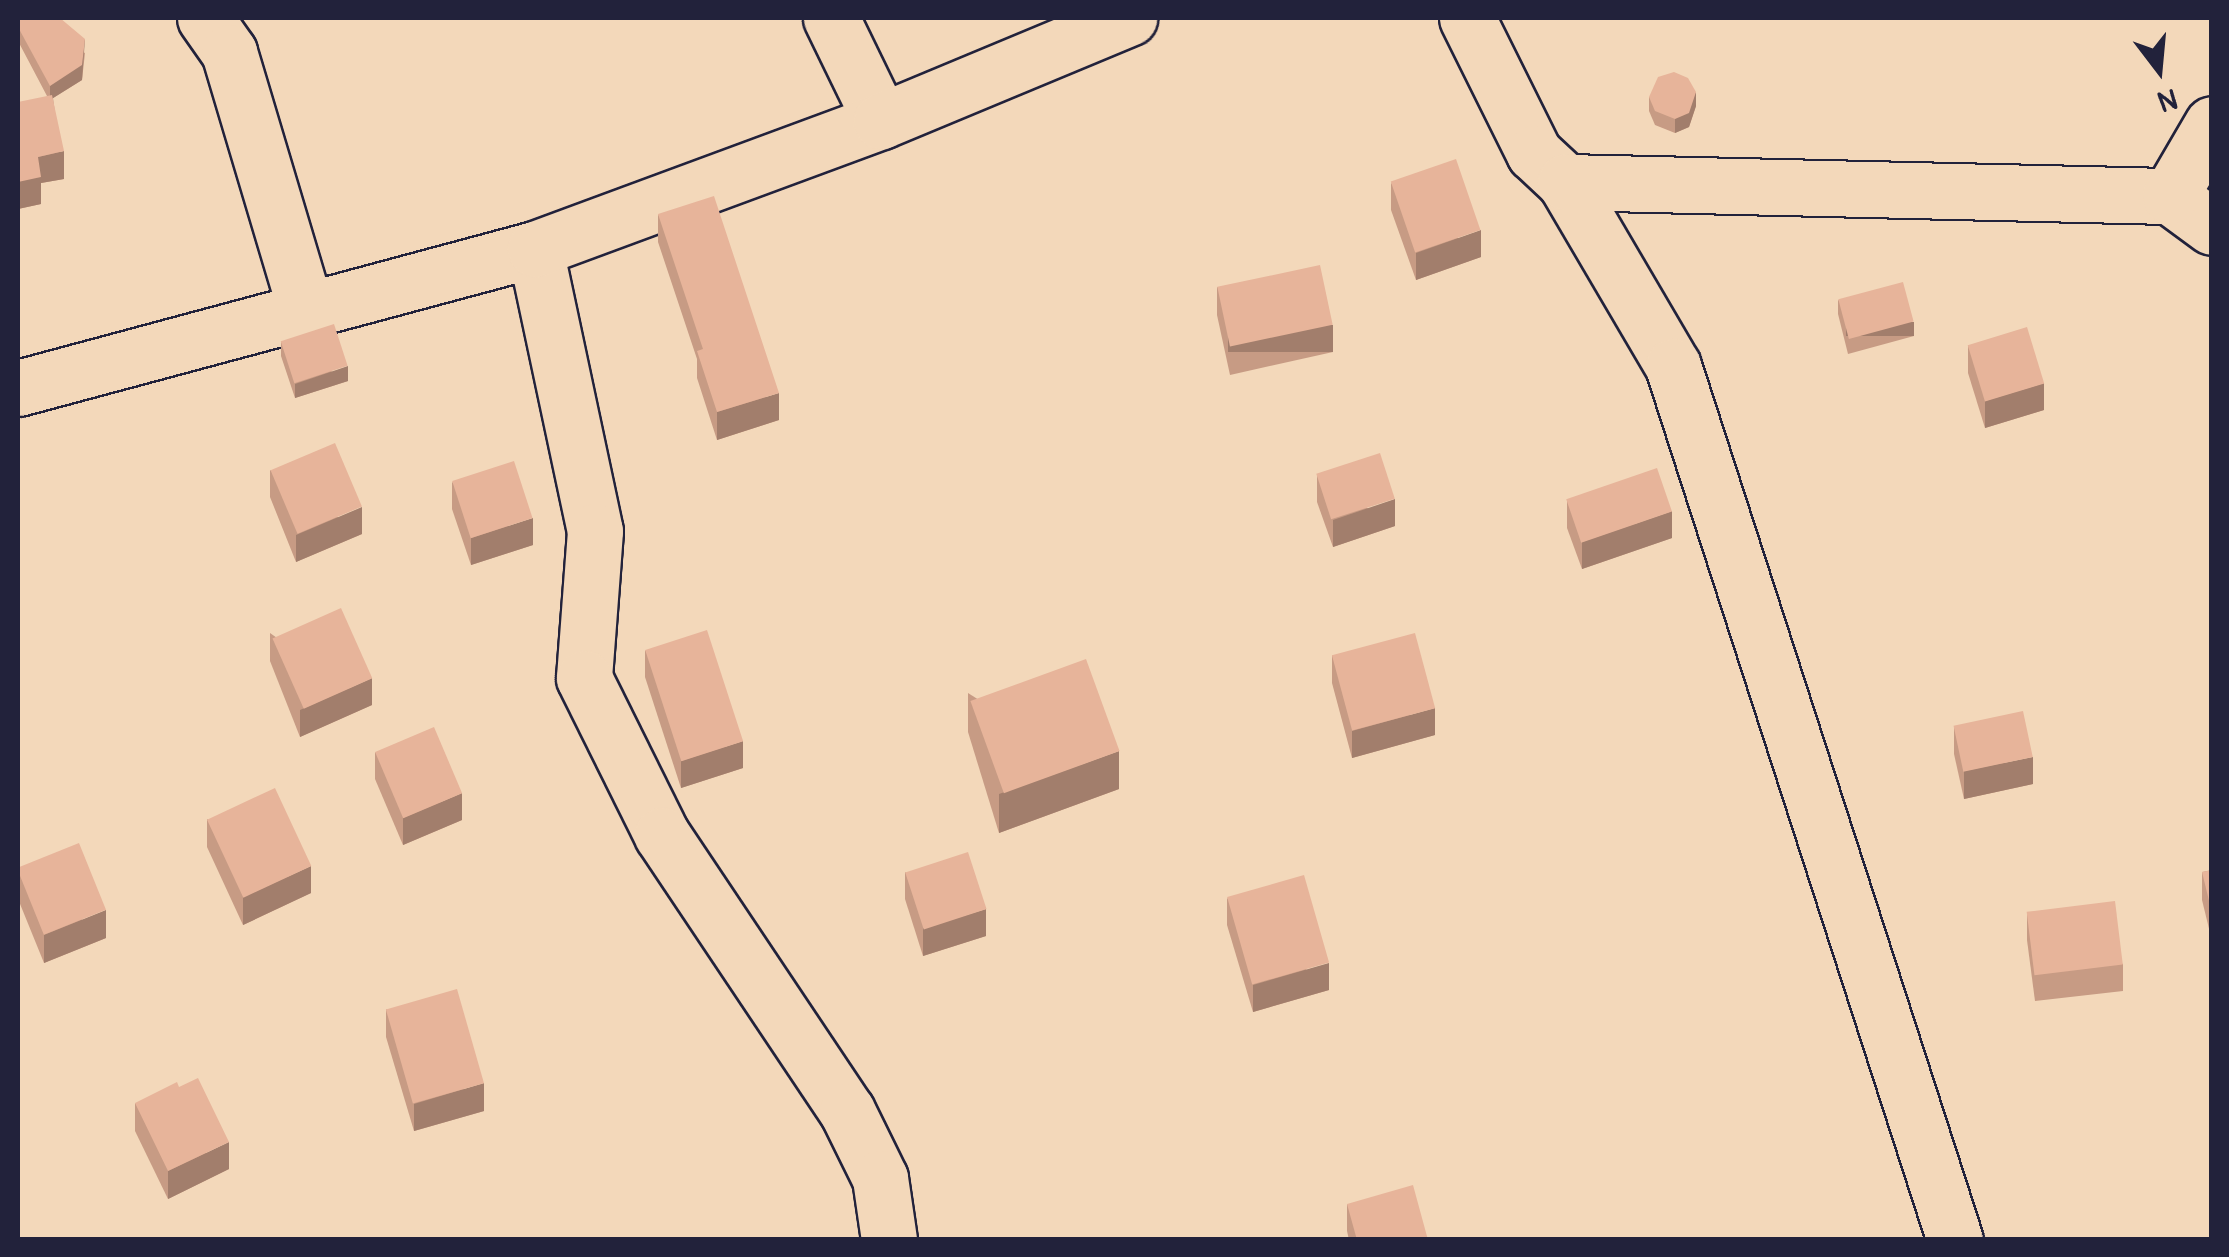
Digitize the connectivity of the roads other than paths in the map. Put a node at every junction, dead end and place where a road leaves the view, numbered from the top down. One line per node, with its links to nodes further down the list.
1 (206, 18): 10 (street)
2 (831, 18): 5 (street)
3 (1130, 18): 5 (street)
4 (1467, 18): 7 (street)
5 (881, 121): 9 (street)
6 (2212, 124): 8 (street)
7 (1565, 182): 8 (street); 13 (street)
8 (2191, 212)
9 (535, 250): 10 (street); 12 (street)
10 (306, 310): 11 (street)
11 (18, 388)
12 (889, 1240)
13 (1955, 1240)

